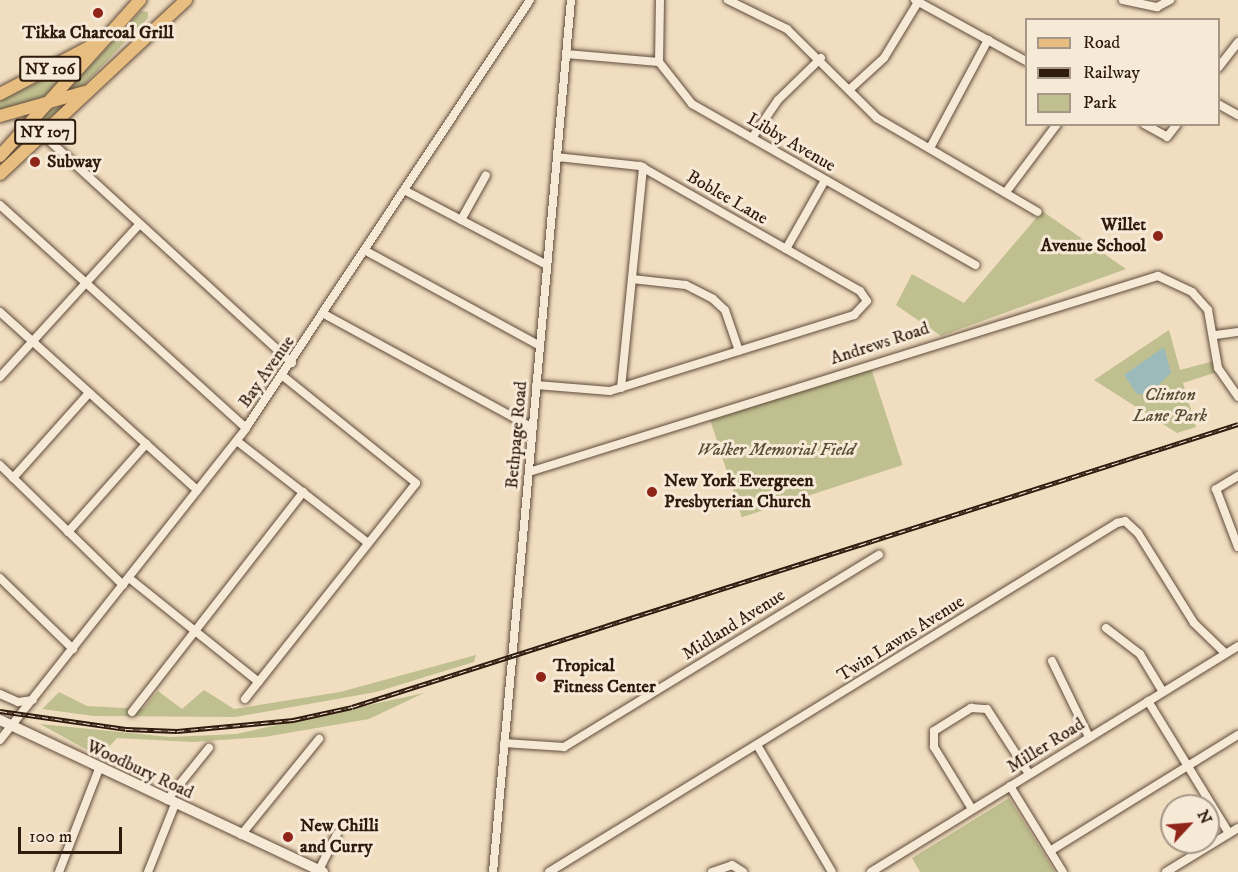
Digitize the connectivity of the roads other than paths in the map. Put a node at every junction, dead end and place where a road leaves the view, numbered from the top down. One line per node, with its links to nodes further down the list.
1 (140, 0): 11 (main road, NY 106)
2 (186, 0): 18 (main road, NY 106)
3 (530, 0): 37 (street, Bay Avenue)
4 (571, 0): 13 (street, Bethpage Road)
5 (660, 0): 16 (street)
6 (728, 0): 14 (street)
7 (1123, 0): 8 (street)
8 (1170, 0)
9 (917, 1): 10 (street); 19 (street)
10 (988, 40): 15 (street); 30 (street)
11 (99, 41): 20 (main road, NY 106); 22 (main road, NY 107)
12 (1238, 42): 17 (street)
13 (566, 54): 16 (street); 32 (street, Bethpage Road)
14 (821, 58): 19 (street); 29 (street)
15 (1025, 60)
16 (659, 62): 29 (street, Libby Avenue)
17 (1220, 65)
18 (89, 90): 22 (main road, NY 106); 28 (main road, NY 107)
19 (849, 90): 30 (street)
20 (0, 94)
21 (1220, 105): 23 (street)
22 (43, 106): 24 (main road, NY 106); 31 (main road, NY 107)
23 (1238, 115)
24 (0, 117)
25 (1056, 126): 38 (street)
26 (1147, 126): 27 (street)
27 (1175, 126)
28 (42, 134): 34 (main road, NY 107); 42 (street)
29 (752, 138): 36 (street, Libby Avenue)
30 (930, 148): 38 (street)
31 (0, 156)
32 (557, 157): 33 (street, Boblee Lane); 45 (street, Bethpage Road)
33 (643, 167): 43 (street, Boblee Lane); 47 (street)
34 (0, 174)
35 (486, 175): 41 (street)
36 (825, 180): 43 (street); 46 (street, Libby Avenue)
37 (405, 191): 41 (street); 44 (street, Bay Avenue)
38 (1006, 192): 40 (street)
39 (0, 205): 48 (street)
40 (1038, 212)
41 (461, 220): 45 (street)
42 (138, 225): 48 (street); 56 (street)
43 (786, 249): 55 (street, Boblee Lane)
44 (366, 251): 50 (street, Bay Avenue); 54 (street)
45 (547, 265): 54 (street, Bethpage Road)
46 (975, 265)
47 (632, 279): 55 (street); 60 (street)
48 (86, 283): 53 (street); 63 (street)
49 (0, 312): 53 (street)
50 (324, 314): 56 (street, Bay Avenue); 64 (street)
51 (1238, 332): 52 (street)
52 (1216, 335): 62 (street, Andrews Road); 68 (street, Andrews Road)
53 (33, 342): 58 (street); 61 (street)
54 (540, 346): 59 (street, Bethpage Road)
55 (739, 351): 60 (street)
56 (292, 363): 57 (street, Bay Avenue)
57 (283, 376): 63 (street, Bay Avenue); 74 (street)
58 (0, 377)
59 (536, 386): 60 (street); 64 (street, Bethpage Road)
60 (621, 388)
61 (89, 393): 66 (street); 70 (street)
62 (1238, 397)
63 (246, 428): 65 (street, Bay Avenue)
64 (533, 428): 68 (street, Bethpage Road)
65 (237, 441): 71 (street, Bay Avenue); 72 (street)
66 (146, 444): 71 (street); 73 (street)
67 (0, 465): 70 (street)
68 (529, 472): 99 (street, Bethpage Road)
69 (1238, 476): 75 (street)
70 (13, 478): 73 (street)
71 (197, 490): 78 (street, Bay Avenue)
72 (303, 492): 74 (street); 81 (street)
73 (68, 532): 79 (street)
74 (368, 543): 86 (street)
75 (1238, 547)
76 (879, 555): 99 (street, Midland Avenue)
77 (0, 578): 83 (street)
78 (129, 578): 79 (street, Bay Avenue); 81 (street)
79 (123, 585): 83 (street, Bay Avenue)
80 (1106, 628): 87 (street)
81 (195, 630): 86 (street); 92 (street)
82 (1238, 645): 84 (street, Miller Road)
83 (73, 650): 90 (street, Bay Avenue)
84 (1225, 653): 87 (street, Miller Road); 100 (street, Twin Lawns Avenue)
85 (1052, 661): 96 (street)
86 (259, 682): 89 (street)
87 (1163, 692): 91 (street, Miller Road)
88 (0, 694): 90 (street)
89 (245, 699)
90 (33, 700): 94 (street, Bay Avenue)
91 (1148, 701): 96 (street, Miller Road); 102 (street)
92 (132, 712)
93 (0, 720): 94 (main road, Woodbury Road)
94 (9, 728): 98 (street, Bay Avenue); 103 (main road, Woodbury Road)
95 (1238, 735): 102 (street)
96 (1089, 737): 104 (street, Miller Road)
97 (319, 739): 111 (street)
98 (0, 740)
99 (504, 743): 116 (street, Bethpage Road)
100 (757, 745): 117 (street, Twin Lawns Avenue); 120 (street)
101 (209, 748): 106 (street)
102 (1188, 766): 109 (street); 112 (street)
103 (99, 769): 106 (main road, Woodbury Road); 114 (street)
104 (1029, 774): 105 (street, Miller Road); 107 (street)
105 (1010, 786): 107 (street, Miller Road); 112 (street)
106 (171, 802): 111 (main road, Woodbury Road); 115 (street)
107 (972, 809): 121 (street, Miller Road)
108 (1238, 828): 109 (street)
109 (1229, 833): 123 (street)
110 (337, 834): 113 (street)
111 (242, 835): 113 (main road, Woodbury Road)
112 (1050, 851): 122 (street)
113 (314, 870)
114 (59, 872)
115 (148, 872)
116 (493, 872)
117 (549, 872)
118 (712, 872): 119 (street)
119 (743, 872)
120 (832, 872)
121 (872, 872)
122 (1063, 872)
123 (1166, 872)

